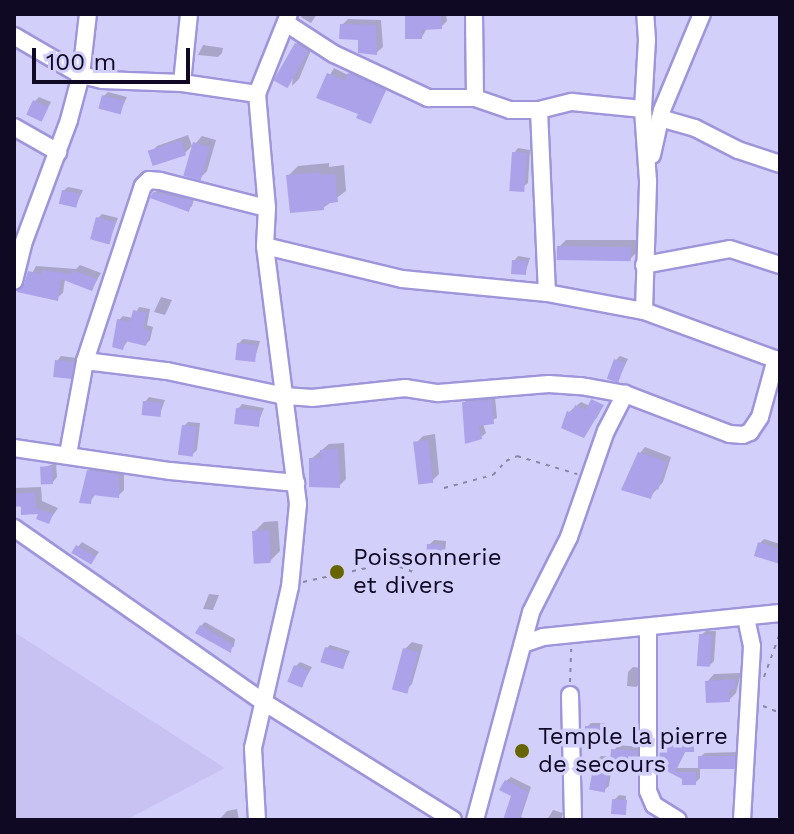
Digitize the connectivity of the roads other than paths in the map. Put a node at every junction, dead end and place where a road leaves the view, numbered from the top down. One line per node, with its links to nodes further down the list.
1 (88, 14): 8 (street)
2 (189, 14): 9 (street)
3 (474, 14): 11 (street)
4 (645, 14): 12 (street)
5 (702, 14): 14 (street)
6 (287, 18): 10 (street); 11 (street)
7 (14, 36): 8 (street)
8 (81, 75): 9 (street); 16 (street)
9 (182, 83): 10 (street)
10 (257, 94): 19 (street)
11 (475, 98): 13 (street)
12 (643, 109): 13 (street); 18 (street)
13 (539, 110): 24 (street)
14 (660, 118): 17 (street); 18 (street)
15 (14, 127): 16 (street)
16 (58, 152): 23 (street)
17 (780, 164)
18 (648, 181): 21 (street)
19 (267, 208): 20 (street); 27 (street)
20 (265, 246): 24 (street); 29 (street)
21 (644, 265): 22 (street); 25 (street)
22 (780, 265)
23 (14, 281)
24 (547, 293): 25 (street)
25 (644, 311): 26 (street)
26 (778, 360): 28 (street)
27 (85, 361): 29 (street); 31 (street)
28 (625, 394): 29 (street); 37 (street)
29 (285, 396): 32 (street)
30 (14, 448): 31 (street)
31 (68, 454): 32 (street)
32 (296, 483): 39 (street)
33 (14, 528): 39 (street)
34 (780, 613): 35 (street)
35 (746, 618): 36 (street); 45 (street)
36 (648, 627): 37 (street); 44 (street)
37 (523, 644): 42 (street)
38 (570, 695): 43 (street)
39 (262, 701): 40 (street); 41 (street)
40 (257, 820)
41 (453, 820)
42 (475, 820)
43 (573, 820)
44 (678, 820)
45 (742, 820)

